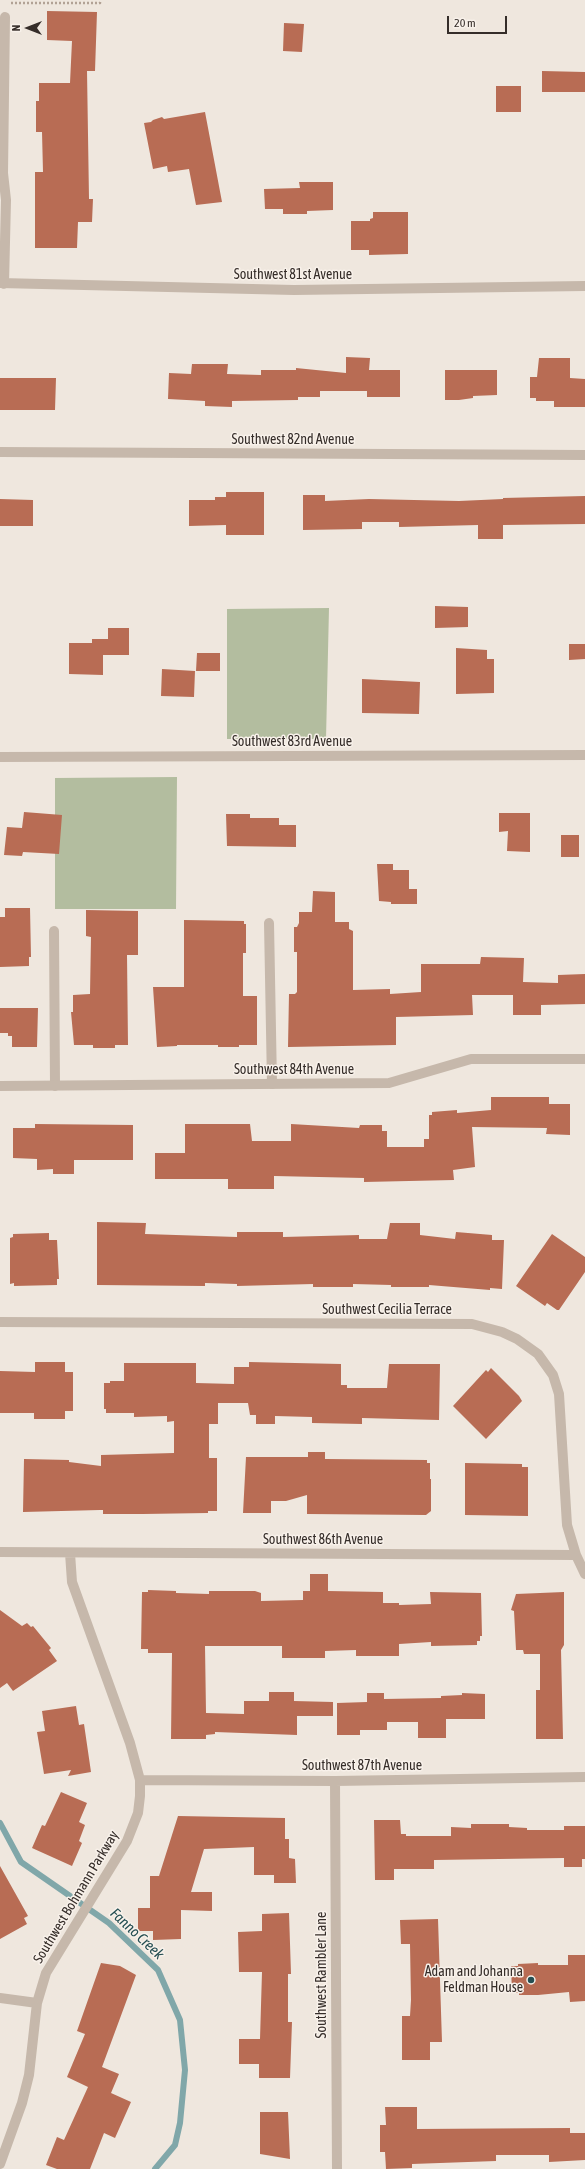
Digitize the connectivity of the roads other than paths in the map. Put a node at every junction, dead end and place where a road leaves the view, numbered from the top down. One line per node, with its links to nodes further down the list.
1 (5, 17): 2 (street)
2 (2, 284): 3 (street, Southwest 81st Avenue)
3 (585, 286)
4 (0, 452): 5 (street, Southwest 82nd Avenue)
5 (585, 455)
6 (585, 755): 7 (street, Southwest 83rd Avenue)
7 (0, 757)
8 (269, 923): 11 (street)
9 (54, 932): 13 (street)
10 (585, 1059): 11 (street, Southwest 84th Avenue)
11 (272, 1084): 13 (street, Southwest 84th Avenue)
12 (0, 1086): 13 (street, Southwest 84th Avenue)
13 (55, 1086)
14 (0, 1322): 17 (street, Southwest Cecilia Terrace)
15 (0, 1552): 16 (street)
16 (70, 1553): 17 (street, Southwest 86th Avenue); 20 (street, Southwest Bohmann Parkway)
17 (576, 1555): 18 (street, Southwest Cecilia Terrace)
18 (585, 1574)
19 (585, 1777): 21 (street, Southwest 87th Avenue)
20 (140, 1780): 21 (street, Southwest 87th Avenue); 23 (street, Southwest Bohmann Parkway)
21 (335, 1781): 25 (street, Southwest Rambler Lane)
22 (0, 1998): 23 (street)
23 (37, 2003): 24 (street, Southwest Bohmann Parkway)
24 (0, 2164)
25 (337, 2169)

